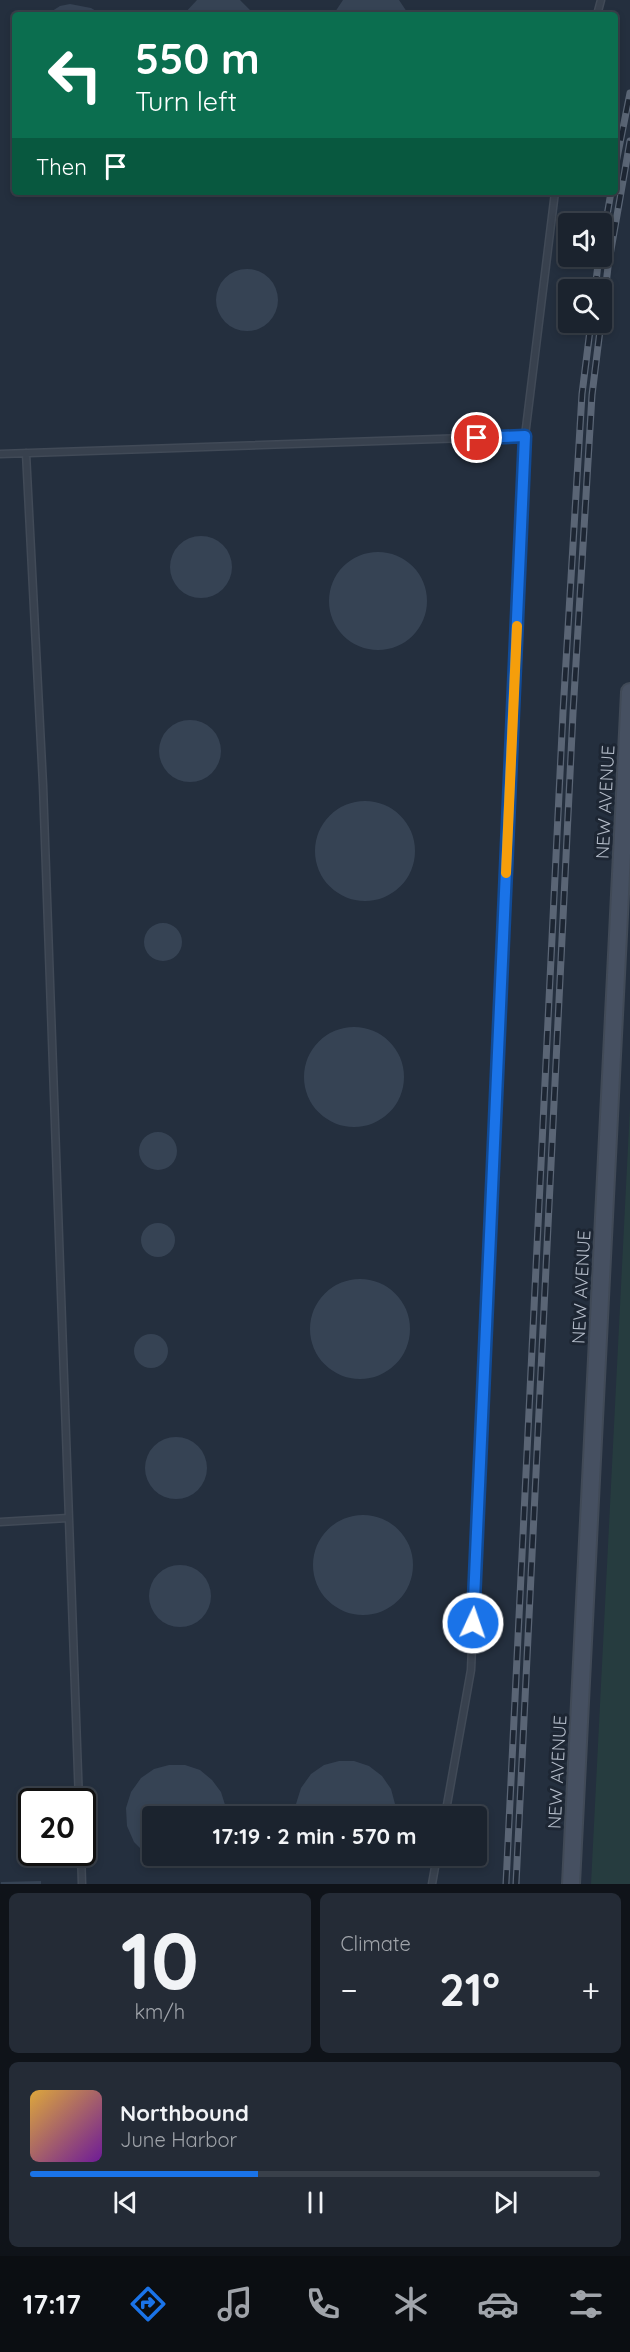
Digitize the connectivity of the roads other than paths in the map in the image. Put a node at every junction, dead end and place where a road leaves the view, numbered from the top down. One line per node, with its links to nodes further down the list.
1 (555, 195): 2 (lane)
2 (525, 436): 3 (lane); 9 (lane)
3 (26, 453): 4 (lane); 6 (lane)
4 (0, 454)
5 (630, 692): 14 (main road, NEW AVENUE)
6 (68, 1518): 7 (lane); 8 (lane)
7 (0, 1522)
8 (78, 1788)
9 (446, 1806)
10 (81, 1866): 12 (lane)
11 (435, 1866): 13 (lane)
12 (82, 1884)
13 (432, 1884)
14 (571, 1884)

